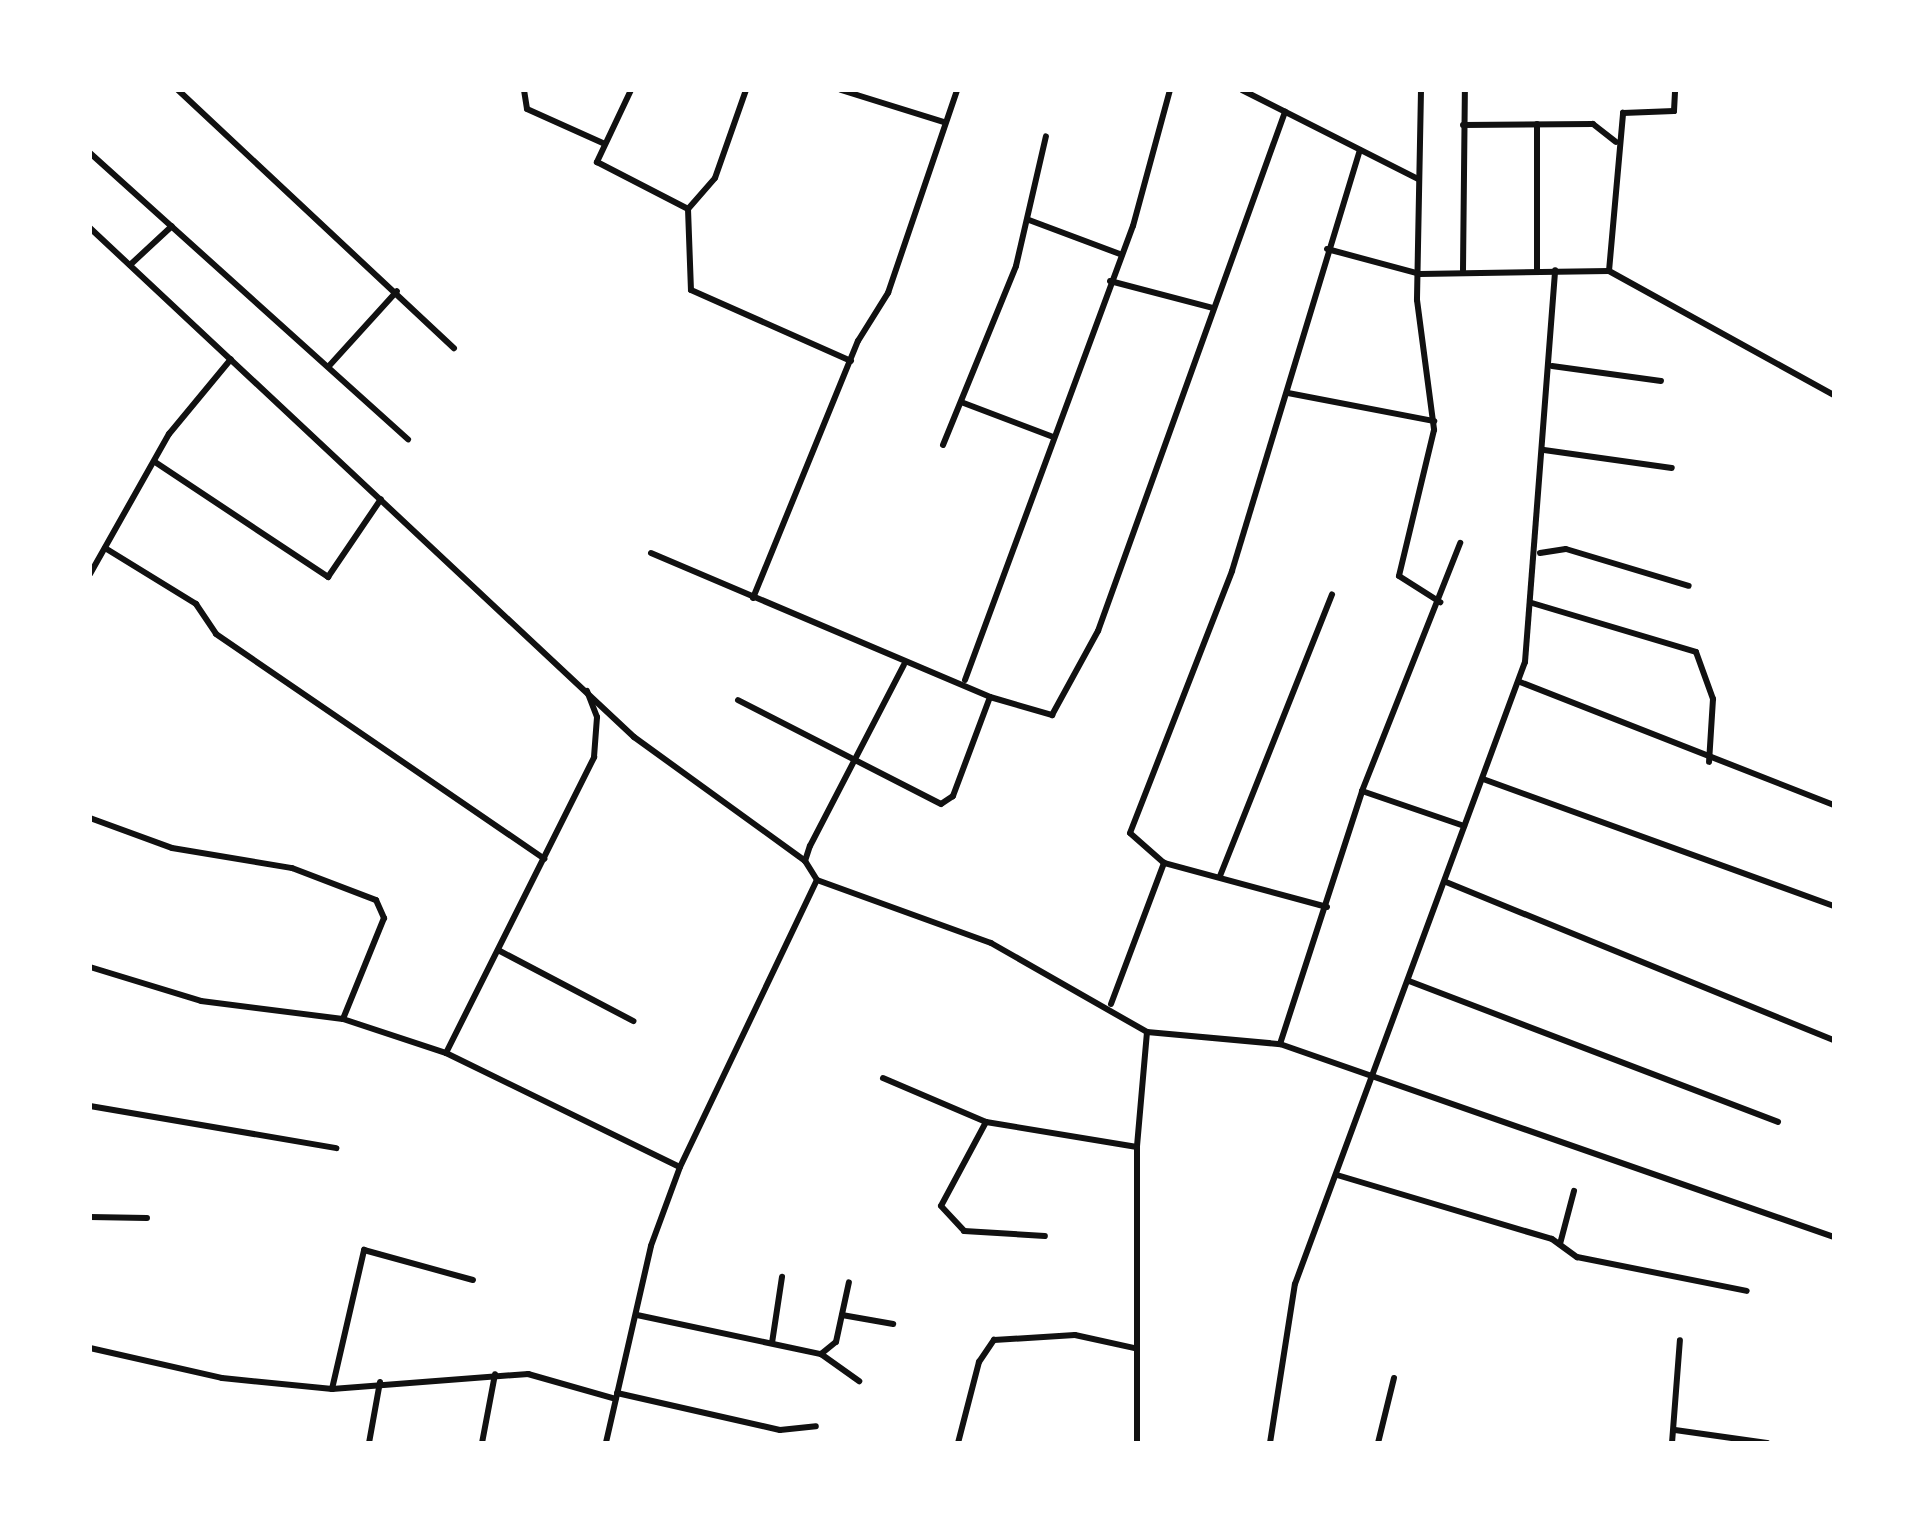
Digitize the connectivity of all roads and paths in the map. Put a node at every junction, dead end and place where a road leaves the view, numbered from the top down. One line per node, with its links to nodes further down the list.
1 (178, 90): 35 (street)
2 (524, 90): 18 (street)
3 (630, 90): 18 (street)
4 (746, 90): 22 (street)
5 (841, 90): 13 (street)
6 (957, 90): 13 (street)
7 (1170, 90): 27 (street)
8 (1242, 90): 12 (street)
9 (1421, 90): 21 (street)
10 (1464, 90): 15 (street)
11 (1675, 90): 17 (street)
12 (1285, 112): 19 (street); 36 (street)
13 (944, 122): 39 (street)
14 (1537, 124): 15 (street); 17 (street); 29 (street)
15 (1464, 125): 30 (street)
16 (1046, 136): 23 (street)
17 (1617, 143): 32 (street)
18 (602, 144): 22 (street)
19 (1360, 150): 21 (street); 26 (street)
20 (90, 153): 24 (street)
21 (1418, 179): 33 (street)
22 (688, 210): 39 (street)
23 (1029, 220): 27 (street); 45 (street)
24 (172, 226): 28 (street); 40 (street)
25 (90, 228): 28 (street)
26 (1327, 249): 33 (street); 43 (street)
27 (1120, 254): 34 (street)
28 (130, 265): 38 (street)
29 (1537, 269): 30 (street); 31 (street)
30 (1463, 270): 33 (street)
31 (1555, 270): 32 (street); 41 (street)
32 (1610, 271): 44 (street)
33 (1420, 274): 46 (street)
34 (1110, 281): 36 (street); 47 (street)
35 (397, 291): 37 (street); 40 (street)
36 (1213, 308): 68 (street)
37 (454, 348)
38 (230, 359): 51 (street); 53 (street)
39 (851, 361): 61 (street)
40 (329, 366): 48 (street)
41 (1552, 366): 42 (street); 50 (street)
42 (1661, 382)
43 (1288, 393): 46 (street); 79 (street)
44 (1834, 395)
45 (960, 402): 47 (street); 49 (street)
46 (1434, 421): 62 (street)
47 (1052, 437): 65 (street)
48 (408, 439)
49 (944, 444)
50 (1544, 450): 52 (street); 56 (street)
51 (155, 462): 53 (street); 55 (street)
52 (1672, 468)
53 (381, 499): 67 (street)
54 (1460, 543): 62 (street)
55 (105, 548): 58 (street); 77 (street)
56 (1540, 552): 59 (street); 63 (street)
57 (651, 553): 61 (street)
58 (90, 574)
59 (1690, 586)
60 (1332, 594): 80 (street)
61 (753, 598): 64 (street)
62 (1440, 602): 73 (street)
63 (1532, 603): 66 (street); 70 (street)
64 (904, 665): 65 (street); 71 (street)
65 (965, 680): 68 (street)
66 (1520, 682): 70 (street); 72 (street)
67 (587, 690): 77 (street); 78 (street)
68 (990, 696): 71 (street)
69 (738, 700): 71 (street)
70 (1709, 762): 74 (street)
71 (851, 764): 78 (street)
72 (1482, 779): 76 (street); 84 (street)
73 (1362, 791): 76 (street); 83 (street)
74 (1834, 805)
75 (90, 818): 89 (street)
76 (1464, 826): 82 (street)
77 (544, 859): 85 (street)
78 (805, 861): 81 (street)
79 (1164, 863): 80 (street); 88 (street)
80 (1220, 876): 83 (street)
81 (816, 880): 88 (street); 102 (street)
82 (1446, 882): 87 (street); 92 (street)
83 (1327, 906): 93 (street)
84 (1834, 906)
85 (498, 950): 90 (street); 94 (street)
86 (90, 967): 89 (street)
87 (1409, 981): 96 (street); 99 (street)
88 (1111, 1004): 91 (street)
89 (343, 1019): 94 (street)
90 (633, 1021)
91 (1147, 1032): 93 (street); 100 (street)
92 (1834, 1040)
93 (1280, 1044): 96 (street)
94 (446, 1052): 102 (street)
95 (883, 1078): 98 (street)
96 (1373, 1078): 103 (street); 108 (street)
97 (90, 1106): 101 (street)
98 (986, 1122): 100 (street); 107 (street)
99 (1778, 1122)
100 (1137, 1147): 120 (street)
101 (336, 1148)
102 (680, 1168): 114 (street)
103 (1337, 1175): 109 (street); 135 (street)
104 (1574, 1191): 109 (street)
105 (90, 1217): 106 (street)
106 (147, 1218)
107 (1045, 1236)
108 (1834, 1237)
109 (1560, 1244): 113 (street)
110 (782, 1277): 118 (street)
111 (473, 1280): 126 (street)
112 (849, 1282): 115 (street)
113 (1748, 1291)
114 (638, 1315): 118 (street); 127 (street)
115 (842, 1315): 116 (street); 121 (street)
116 (893, 1324)
117 (1680, 1340): 129 (street)
118 (772, 1343): 121 (street)
119 (90, 1348): 126 (street)
120 (1134, 1348): 133 (street); 134 (street)
121 (822, 1354): 124 (street)
122 (495, 1374): 125 (street); 127 (street); 131 (street)
123 (1394, 1378): 136 (street)
124 (859, 1380)
125 (380, 1382): 126 (street); 130 (street)
126 (332, 1388)
127 (617, 1396): 128 (street); 132 (street)
128 (816, 1426)
129 (1674, 1430): 137 (street); 138 (street)
130 (369, 1443)
131 (482, 1443)
132 (606, 1443)
133 (958, 1443)
134 (1137, 1443)
135 (1270, 1443)
136 (1378, 1443)
137 (1672, 1443)
138 (1767, 1443)

